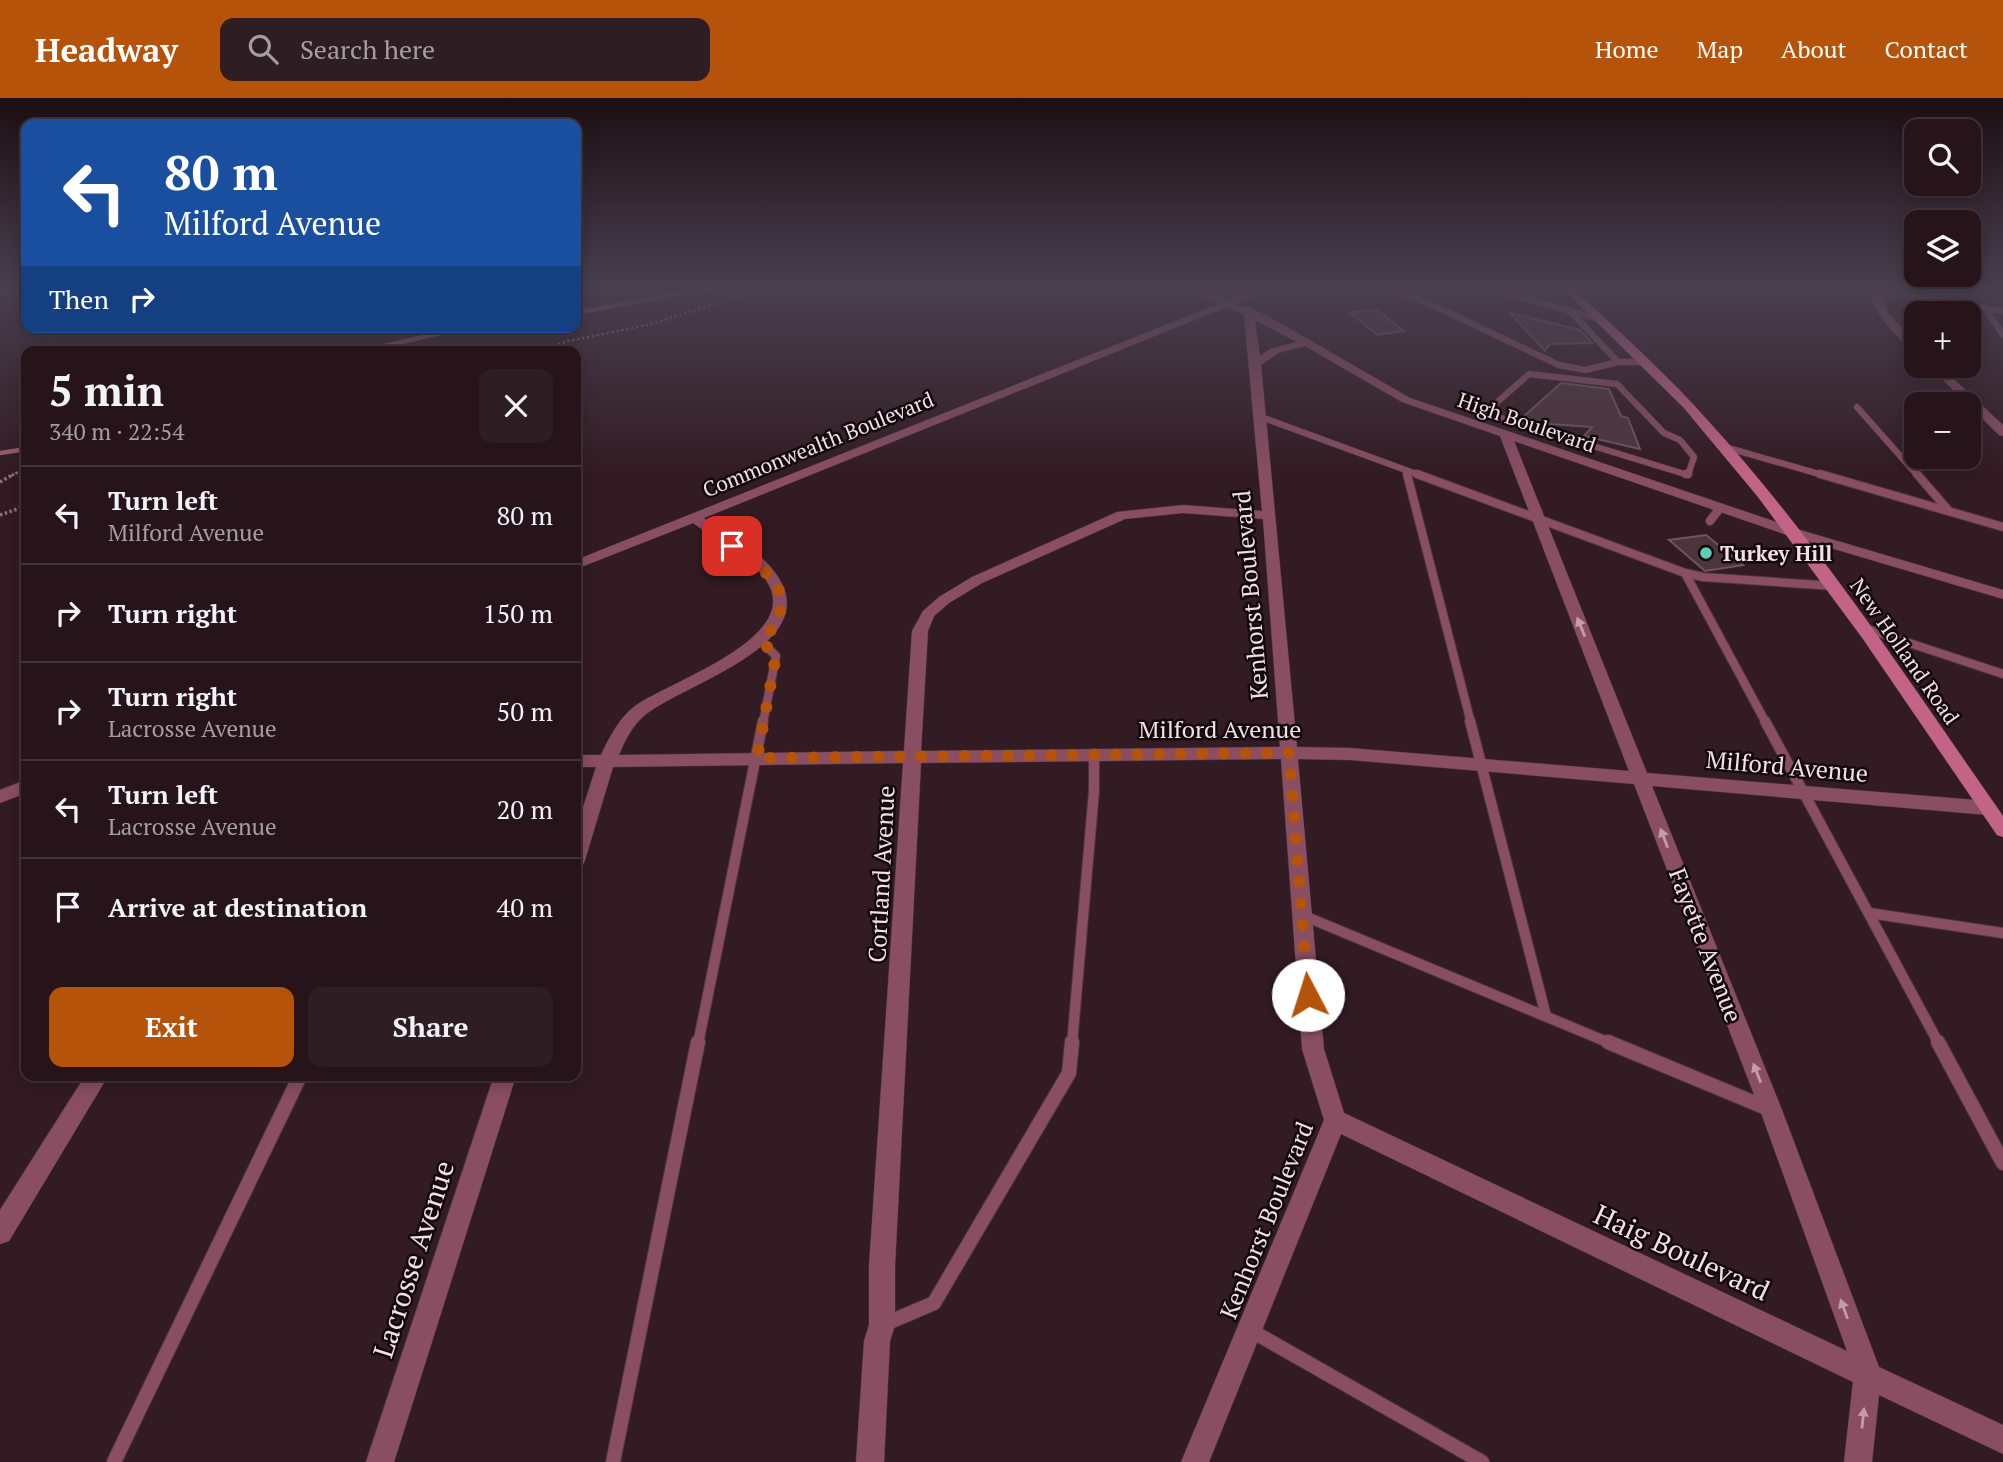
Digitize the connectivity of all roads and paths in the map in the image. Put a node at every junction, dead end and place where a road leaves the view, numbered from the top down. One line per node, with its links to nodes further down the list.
1 (1113, 350): 27 (street, Commonwealth Boulevard)
2 (1253, 350): 10 (street, Kenhorst Boulevard)
3 (1279, 350): 10 (street)
4 (1316, 350): 14 (street, High Boulevard)
5 (1527, 350): 8 (lane)
6 (1606, 350): 8 (lane)
7 (1632, 350): 9 (main road, New Holland Road)
8 (1618, 362): 9 (lane)
9 (1645, 362): 16 (main road, New Holland Road)
10 (1254, 365): 13 (street, Kenhorst Boulevard)
11 (1947, 378): 15 (street)
12 (1857, 407): 24 (lane)
13 (1261, 417): 18 (lane); 26 (street, Kenhorst Boulevard)
14 (1498, 429): 17 (lane); 17 (lane); 20 (street, High Boulevard); 28 (street, Fayette Avenue)
15 (2003, 432)
16 (1725, 447): 24 (lane); 31 (main road, New Holland Road)
17 (1656, 465): 20 (lane)
18 (1406, 470): 28 (lane); 45 (lane)
19 (21, 471): 21 (path)
20 (1641, 481): 23 (street, High Boulevard)
21 (0, 482)
22 (21, 508): 25 (path)
23 (1720, 508): 29 (lane); 31 (street, High Boulevard)
24 (1950, 512): 30 (lane)
25 (0, 515)
26 (1269, 515): 39 (street, Kenhorst Boulevard); 41 (street, Cortland Avenue)
27 (695, 517): 32 (street, Commonwealth Boulevard); 37 (street)
28 (1538, 518): 33 (lane); 46 (street, Fayette Avenue, one-way to 28)
29 (1710, 521)
30 (2003, 527)
31 (1792, 532): 34 (main road, New Holland Road); 35 (street, High Boulevard)
32 (581, 563)
33 (1685, 573): 34 (lane); 48 (lane)
34 (1834, 586): 36 (main road, New Holland Road)
35 (2003, 595)
36 (1863, 628): 38 (lane); 50 (main road, New Holland Road)
37 (762, 642): 42 (lane); 44 (street)
38 (2003, 674)
39 (1289, 753): 40 (street, Milford Avenue); 45 (street, Milford Avenue); 54 (street, Kenhorst Boulevard)
40 (1094, 754): 41 (street, Milford Avenue); 65 (lane)
41 (912, 756): 42 (street, Milford Avenue); 65 (street, Cortland Avenue)
42 (757, 758): 44 (street, Milford Avenue); 71 (lane)
43 (581, 761): 44 (street, Milford Avenue)
44 (608, 761): 52 (street)
45 (1482, 765): 46 (street, Milford Avenue); 56 (lane)
46 (1641, 779): 48 (street, Milford Avenue); 60 (street, Fayette Avenue, one-way to 46)
47 (21, 788): 49 (street)
48 (1805, 793): 50 (street, Milford Avenue); 53 (lane)
49 (0, 797)
50 (1988, 808): 51 (main road, New Holland Road)
51 (2003, 830)
52 (581, 845)
53 (1869, 913): 55 (lane); 62 (lane)
54 (1301, 914): 56 (lane); 61 (street, Kenhorst Boulevard)
55 (2003, 933)
56 (1546, 1016): 60 (lane)
57 (94, 1081): 64 (street)
58 (298, 1081): 69 (lane)
59 (503, 1081): 70 (street, Lacrosse Avenue)
60 (1771, 1110): 67 (street, Fayette Avenue, one-way to 60)
61 (1335, 1120): 66 (street, Kenhorst Boulevard); 67 (street, Haig Boulevard)
62 (1996, 1138): 63 (lane)
63 (2003, 1163)
64 (0, 1232)
65 (882, 1325): 72 (street, Cortland Avenue)
66 (1249, 1330): 73 (street, Kenhorst Boulevard); 74 (lane)
67 (1868, 1373): 68 (street, Haig Boulevard); 75 (street, Fayette Avenue, one-way to 67)
68 (2003, 1440)
69 (114, 1462)
70 (380, 1462)
71 (613, 1462)
72 (870, 1462)
73 (1195, 1462)
74 (1482, 1462)
75 (1858, 1462)

